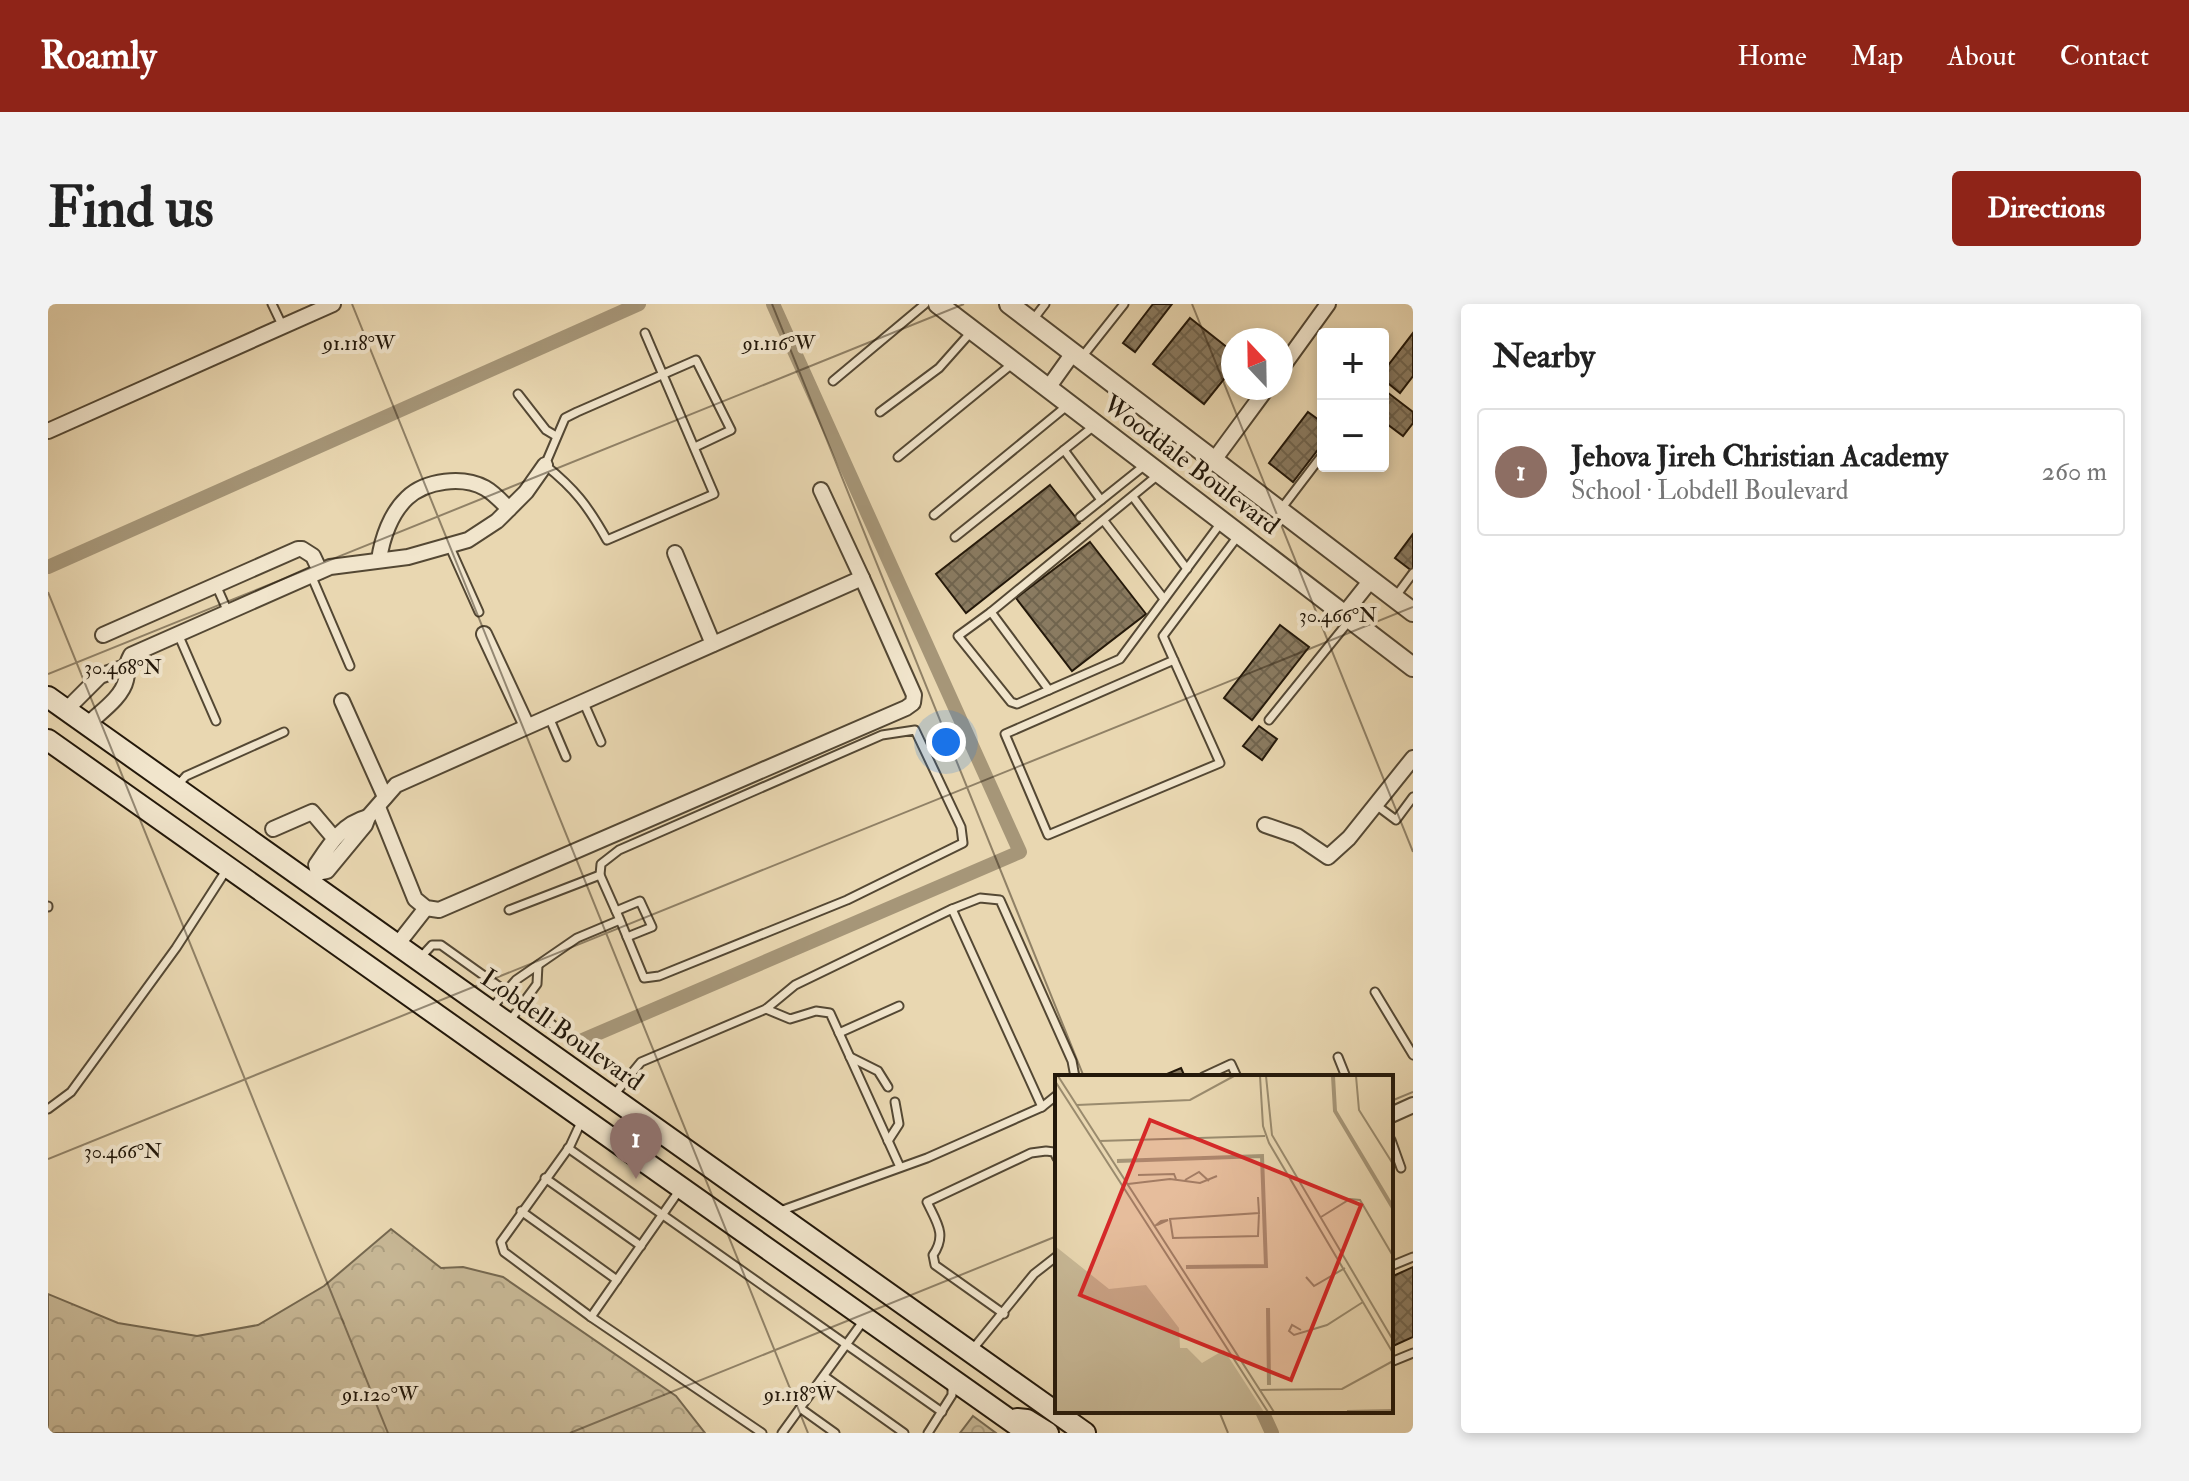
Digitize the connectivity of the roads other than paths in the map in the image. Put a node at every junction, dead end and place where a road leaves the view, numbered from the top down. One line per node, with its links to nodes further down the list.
1 (272, 304): 10 (lane)
2 (333, 304): 10 (street)
3 (925, 304): 17 (lane)
4 (938, 304): 11 (street, Wooddale Boulevard)
5 (1009, 304): 9 (street, Wooddale Boulevard)
6 (1045, 304): 9 (lane)
7 (1124, 304): 14 (lane)
8 (1328, 304): 13 (street)
9 (1032, 322): 14 (street, Wooddale Boulevard)
10 (283, 327): 24 (street)
11 (972, 330): 15 (street, Wooddale Boulevard); 22 (lane)
12 (645, 333): 16 (lane)
13 (1293, 352)
14 (1077, 356): 18 (street); 29 (street, Wooddale Boulevard)
15 (1014, 362): 18 (street, Wooddale Boulevard); 28 (lane)
16 (663, 374): 25 (lane); 26 (lane); 26 (lane)
17 (833, 381)
18 (1048, 388): 21 (street, Wooddale Boulevard)
19 (518, 394): 25 (lane)
20 (1258, 400): 29 (street)
21 (1069, 404): 23 (street, Wooddale Boulevard); 38 (lane)
22 (880, 412)
23 (1096, 425): 27 (lane); 32 (street, Wooddale Boulevard)
24 (48, 431)
25 (556, 436): 31 (lane)
26 (695, 447): 31 (lane)
27 (1064, 450): 35 (lane); 43 (lane)
28 (898, 457)
29 (1214, 460): 37 (street, Wooddale Boulevard)
30 (1317, 462): 37 (lane)
31 (545, 465): 36 (street)
32 (1154, 469): 34 (lane); 35 (lane); 41 (street, Wooddale Boulevard)
33 (821, 490): 50 (street)
34 (1133, 497): 40 (lane); 47 (lane)
35 (1101, 500): 39 (lane)
36 (509, 509): 44 (street); 46 (street)
37 (1280, 511): 51 (street, Wooddale Boulevard)
38 (934, 515)
39 (1080, 517)
40 (1104, 521): 54 (lane); 57 (lane)
41 (1222, 521): 42 (street, Wooddale Boulevard); 47 (lane)
42 (1239, 534): 59 (street, Wooddale Boulevard); 64 (lane)
43 (955, 537)
44 (449, 545): 46 (street); 56 (lane)
45 (675, 553): 63 (street)
46 (379, 560): 48 (street)
47 (1187, 569): 54 (lane)
48 (315, 573): 52 (street); 55 (street); 65 (lane)
49 (1413, 573): 53 (lane)
50 (862, 578): 63 (street); 94 (street)
51 (1371, 580): 53 (street, Wooddale Boulevard); 59 (street)
52 (216, 585): 55 (lane); 62 (street)
53 (1395, 598): 58 (street, Wooddale Boulevard)
54 (1164, 599): 68 (lane)
55 (228, 612): 60 (street)
56 (479, 612)
57 (991, 612): 68 (lane); 68 (lane)
58 (1413, 612)
59 (1348, 617): 67 (street, Wooddale Boulevard); 74 (lane)
60 (178, 634): 66 (street); 75 (lane)
61 (484, 634): 77 (street)
62 (103, 635)
63 (713, 644): 71 (street)
64 (1174, 660): 64 (lane)
65 (350, 666)
66 (125, 667): 72 (street); 76 (street)
67 (1413, 667)
68 (1049, 690)
69 (48, 697): 72 (main road, Lobdell Boulevard)
70 (342, 701): 86 (street)
71 (583, 701): 73 (street); 80 (lane)
72 (66, 710): 76 (main road, Lobdell Boulevard)
73 (549, 717): 77 (street); 81 (lane)
74 (1269, 720)
75 (216, 721)
76 (87, 725): 83 (main road, Lobdell Boulevard)
77 (527, 726): 86 (street)
78 (284, 732): 83 (lane)
79 (48, 740): 91 (main road)
80 (601, 742)
81 (566, 757)
82 (1413, 758): 85 (street)
83 (175, 788): 89 (main road, Lobdell Boulevard)
84 (1413, 797): 85 (lane)
85 (1376, 805): 87 (street)
86 (377, 807): 90 (street); 94 (street)
87 (1265, 825)
88 (273, 829): 90 (street)
89 (247, 839): 91 (main road); 93 (main road, Lobdell Boulevard)
90 (338, 843): 93 (street)
91 (228, 867): 125 (lane); 127 (main road)
92 (600, 875): 96 (lane); 97 (lane); 99 (lane)
93 (314, 878): 100 (main road, Lobdell Boulevard)
94 (426, 908): 100 (street)
95 (952, 909): 107 (lane); 115 (lane); 123 (lane)
96 (509, 910)
97 (616, 911): 98 (lane); 99 (lane)
98 (620, 920): 99 (lane); 102 (lane)
99 (627, 937)
100 (397, 945): 101 (main road, Lobdell Boulevard)
101 (418, 960): 103 (lane); 108 (main road, Lobdell Boulevard)
102 (538, 965): 103 (lane); 105 (lane)
103 (506, 991): 105 (lane); 108 (lane)
104 (1375, 992): 112 (lane)
105 (524, 1004): 109 (lane); 110 (lane)
106 (899, 1006): 111 (lane)
107 (766, 1009): 111 (lane); 120 (lane)
108 (489, 1010): 109 (main road, Lobdell Boulevard)
109 (508, 1023): 120 (main road, Lobdell Boulevard)
110 (560, 1030)
111 (839, 1033): 113 (lane)
112 (1413, 1055)
113 (850, 1057): 119 (lane); 128 (lane)
114 (1338, 1057): 118 (lane)
115 (1075, 1075)
116 (1207, 1075): 117 (lane)
117 (1236, 1075)
118 (1345, 1075)
119 (888, 1087)
120 (612, 1097): 137 (main road, Lobdell Boulevard)
121 (1055, 1097): 123 (lane)
122 (895, 1102): 128 (lane)
123 (1042, 1107): 132 (lane)
124 (1413, 1107): 126 (street)
125 (48, 1109)
126 (1393, 1114)
127 (583, 1118): 130 (lane); 135 (main road)
128 (888, 1141): 132 (lane)
129 (1393, 1146): 133 (lane)
130 (568, 1148): 134 (lane); 138 (lane)
131 (1055, 1154): 144 (lane)
132 (900, 1167): 137 (lane)
133 (1401, 1168)
134 (545, 1178): 136 (lane); 139 (lane)
135 (684, 1190): 137 (main road); 138 (lane); 146 (main road)
136 (521, 1211): 143 (lane); 145 (lane)
137 (774, 1213): 148 (main road, Lobdell Boulevard)
138 (662, 1215): 139 (lane); 147 (lane)
139 (641, 1246): 143 (lane)
140 (1413, 1257): 142 (lane)
141 (1055, 1258): 144 (lane)
142 (1393, 1265)
143 (617, 1280): 145 (lane)
144 (1004, 1314): 148 (lane)
145 (591, 1317): 158 (lane)
146 (866, 1318): 147 (lane); 152 (main road)
147 (847, 1345): 151 (lane); 154 (lane)
148 (971, 1352): 152 (main road); 155 (main road, Lobdell Boulevard)
149 (1413, 1353): 150 (lane)
150 (1393, 1361)
151 (824, 1376): 153 (lane); 161 (lane)
152 (952, 1380): 154 (lane); 157 (main road)
153 (800, 1408): 159 (lane); 160 (lane)
154 (942, 1412): 162 (lane)
155 (1055, 1412)
156 (1057, 1413): 165 (main road, Lobdell Boulevard)
157 (1009, 1419): 163 (main road); 164 (main road)
158 (762, 1433)
159 (782, 1433)
160 (835, 1433)
161 (904, 1433)
162 (928, 1433)
163 (1028, 1433)
164 (1048, 1433)
165 (1085, 1433)

